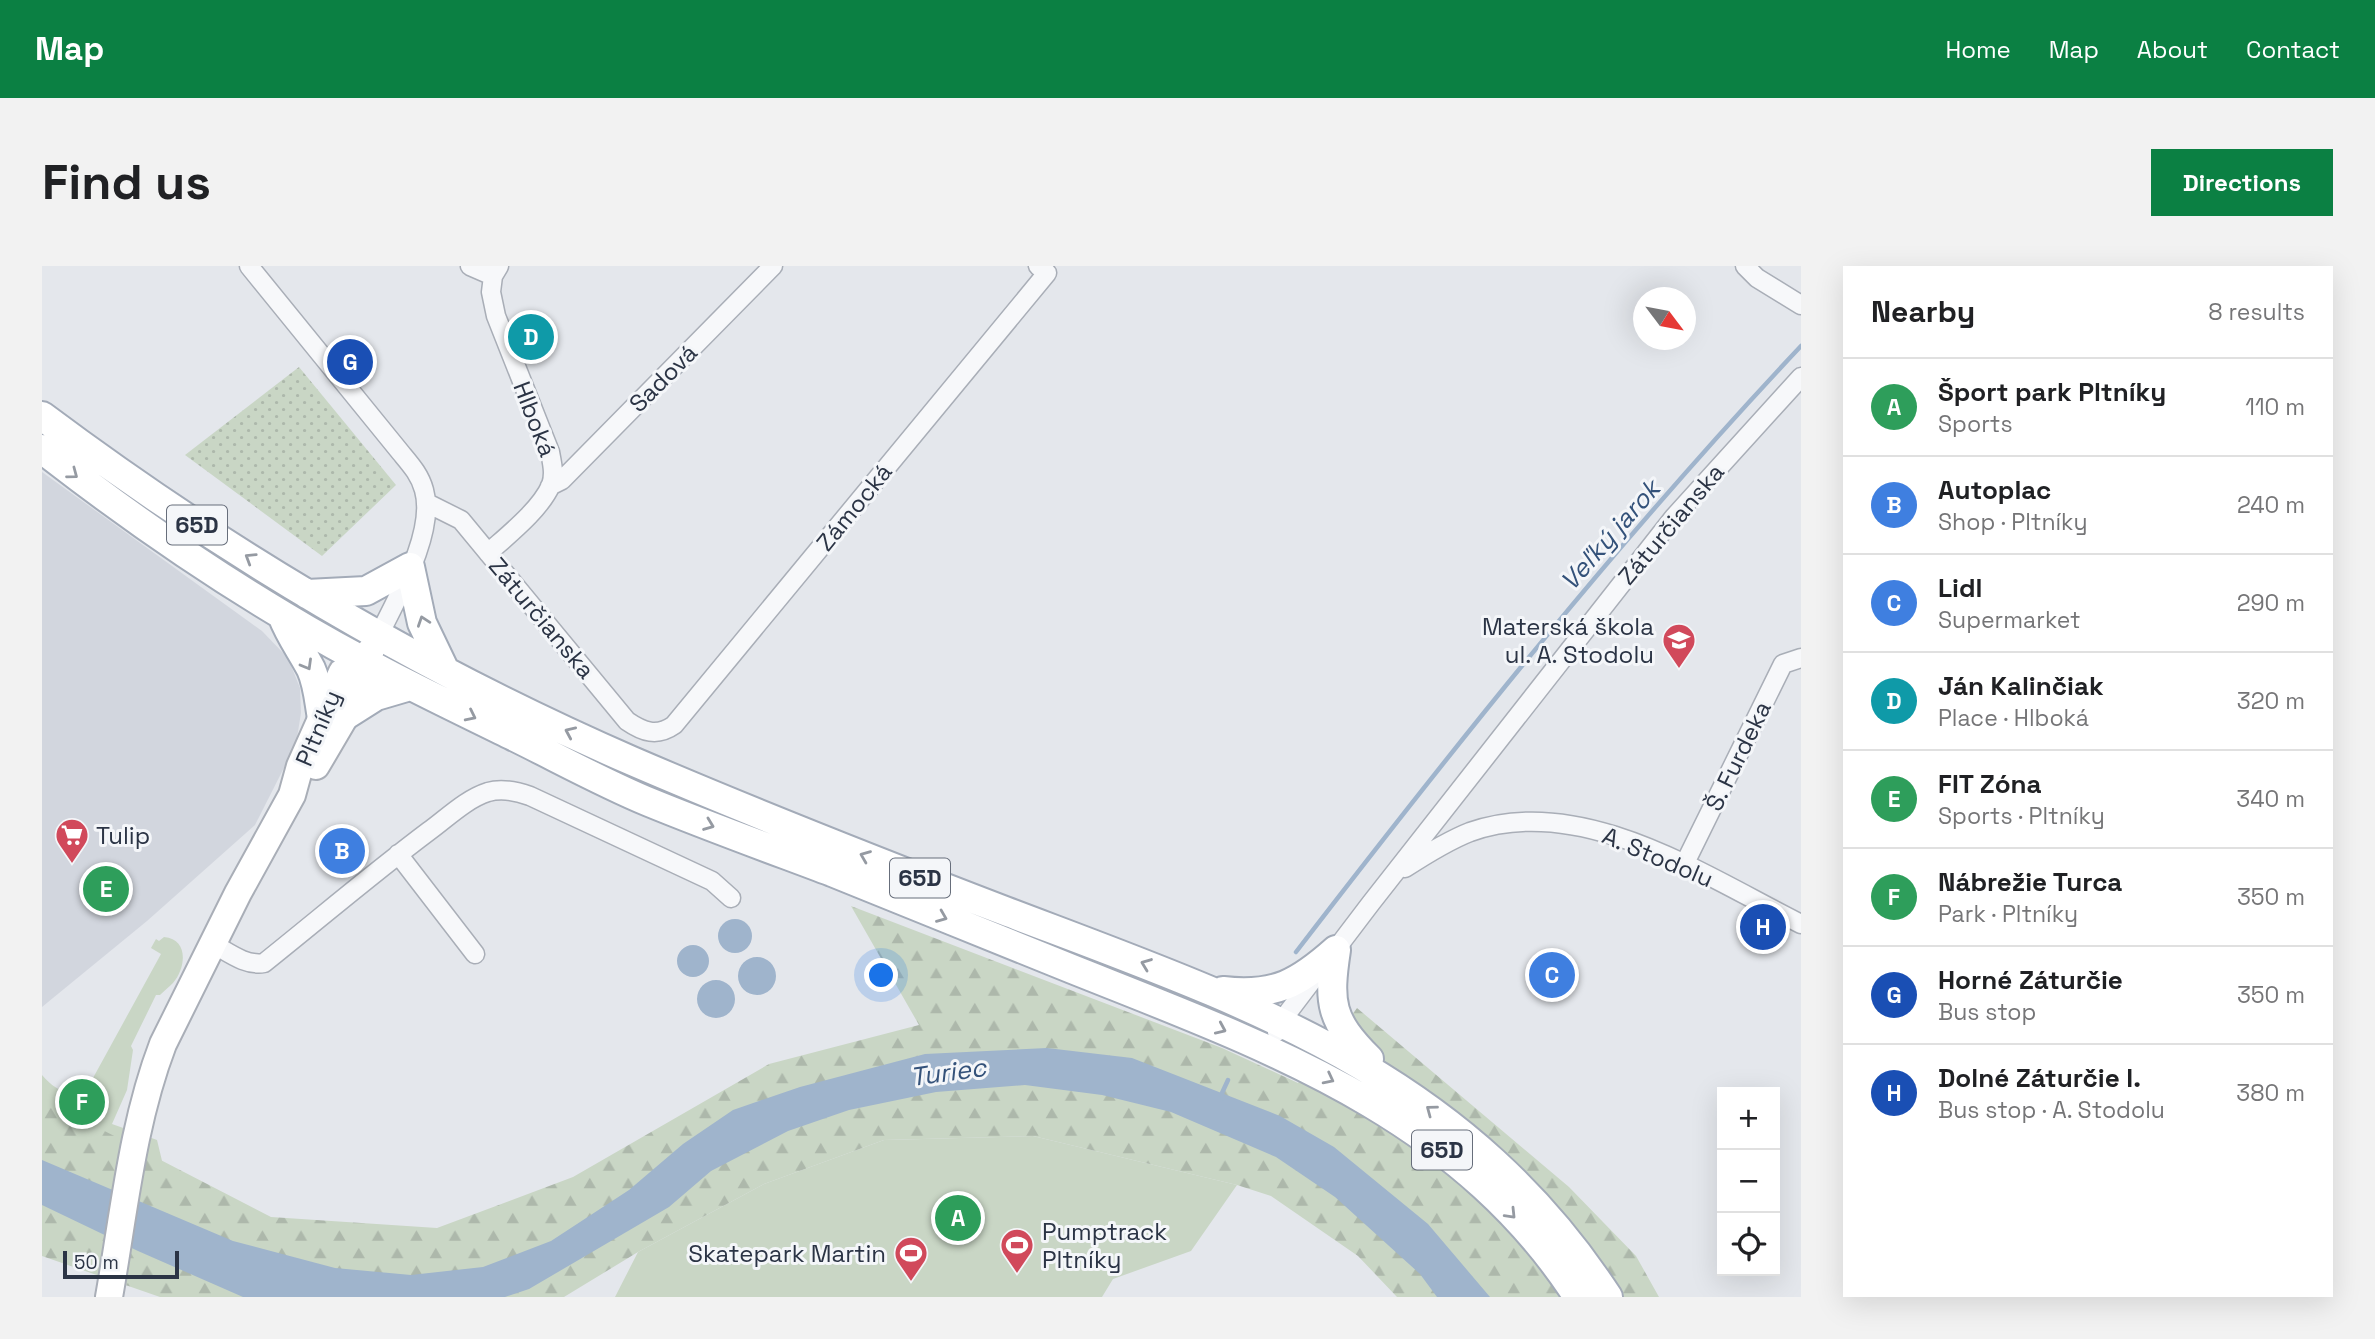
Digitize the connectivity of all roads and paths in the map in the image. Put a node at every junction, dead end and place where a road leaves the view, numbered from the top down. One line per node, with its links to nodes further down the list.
1 (249, 266): 12 (street)
2 (470, 266): 6 (street)
3 (773, 266): 11 (street, Sadová)
4 (1745, 266): 7 (street)
5 (1042, 269): 23 (street, Zámocká)
6 (496, 271): 11 (street, Hlboká)
7 (1801, 305)
8 (1801, 377): 26 (street, Záturčianska)
9 (42, 416): 15 (main road, 65D, one-way to 9)
10 (42, 449): 16 (main road, 65D, one-way to 16)
11 (550, 486): 13 (street, Hlboká)
12 (427, 503): 13 (street, Záturčianska); 14 (street)
13 (488, 553): 23 (street, Záturčianska)
14 (410, 567): 15 (main road); 17 (street); 20 (main road, one-way to 14)
15 (307, 594): 17 (main road, 65D)
16 (282, 615): 19 (main road, 65D); 22 (main road, one-way to 22)
17 (378, 637): 19 (street, Pltníky); 20 (main road, 65D)
18 (1801, 658): 25 (street, Š. Furdeka)
19 (364, 662): 21 (main road, 65D); 22 (street, Pltníky)
20 (445, 671): 32 (main road, 65D, one-way to 20)
21 (410, 686): 22 (main road); 34 (main road, 65D, one-way to 34)
22 (334, 717): 29 (street, Pltníky)
23 (655, 733)
24 (398, 854): 27 (street); 29 (street); 31 (street)
25 (1684, 865): 26 (street, A. Stodolu); 28 (street, A. Stodolu)
26 (1393, 876): 30 (street, Záturčianska)
27 (731, 898)
28 (1801, 924)
29 (213, 944): 36 (street, Pltníky)
30 (1336, 950): 32 (main road); 33 (street, Záturčianska); 35 (main road)
31 (475, 954)
32 (1210, 989): 33 (main road, 65D)
33 (1282, 1023): 34 (street, Záturčianska); 35 (main road, 65D)
34 (1268, 1050): 37 (main road, 65D, one-way to 37)
35 (1390, 1081): 38 (main road, 65D, one-way to 35)
36 (110, 1288)
37 (1578, 1297)
38 (1608, 1297)

